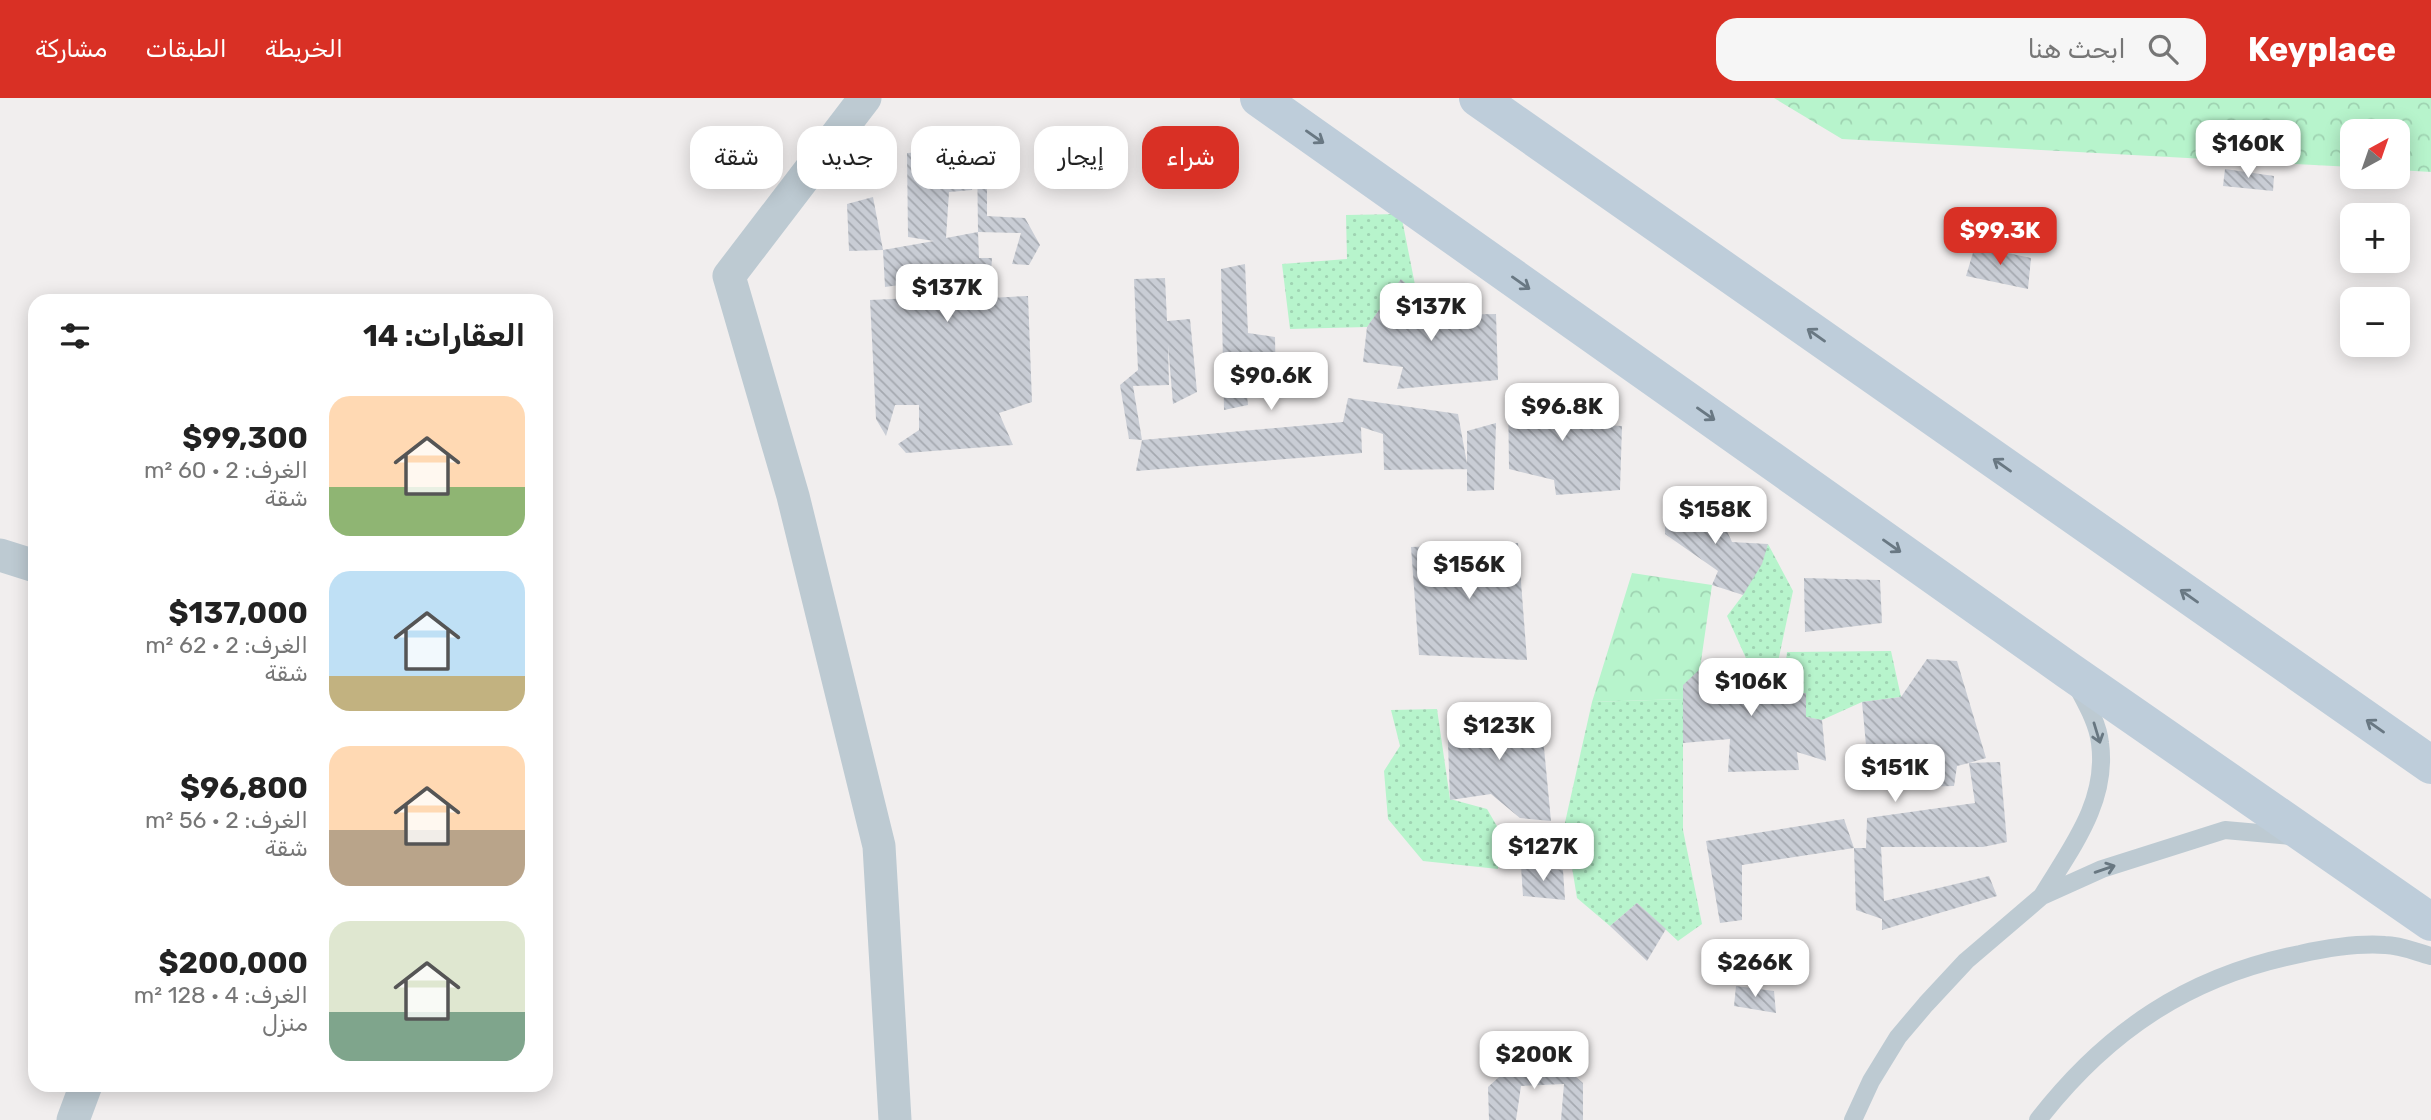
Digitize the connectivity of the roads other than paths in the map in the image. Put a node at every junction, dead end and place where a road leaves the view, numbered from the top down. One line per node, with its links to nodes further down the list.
1 (865, 98): 14 (street)
2 (1259, 98): 6 (main road, one-way to 6)
3 (1478, 98): 7 (main road, one-way to 3)
4 (0, 555): 5 (street)
5 (28, 564)
6 (2069, 671): 8 (main road); 9 (lane, one-way to 9)
7 (2431, 765)
8 (2309, 838): 9 (lane, one-way to 8); 10 (main road)
9 (2042, 896): 15 (lane)
10 (2431, 922)
11 (2431, 956): 16 (lane)
12 (83, 1092): 13 (street)
13 (73, 1120)
14 (895, 1120)
15 (1853, 1120)
16 (2038, 1120)

